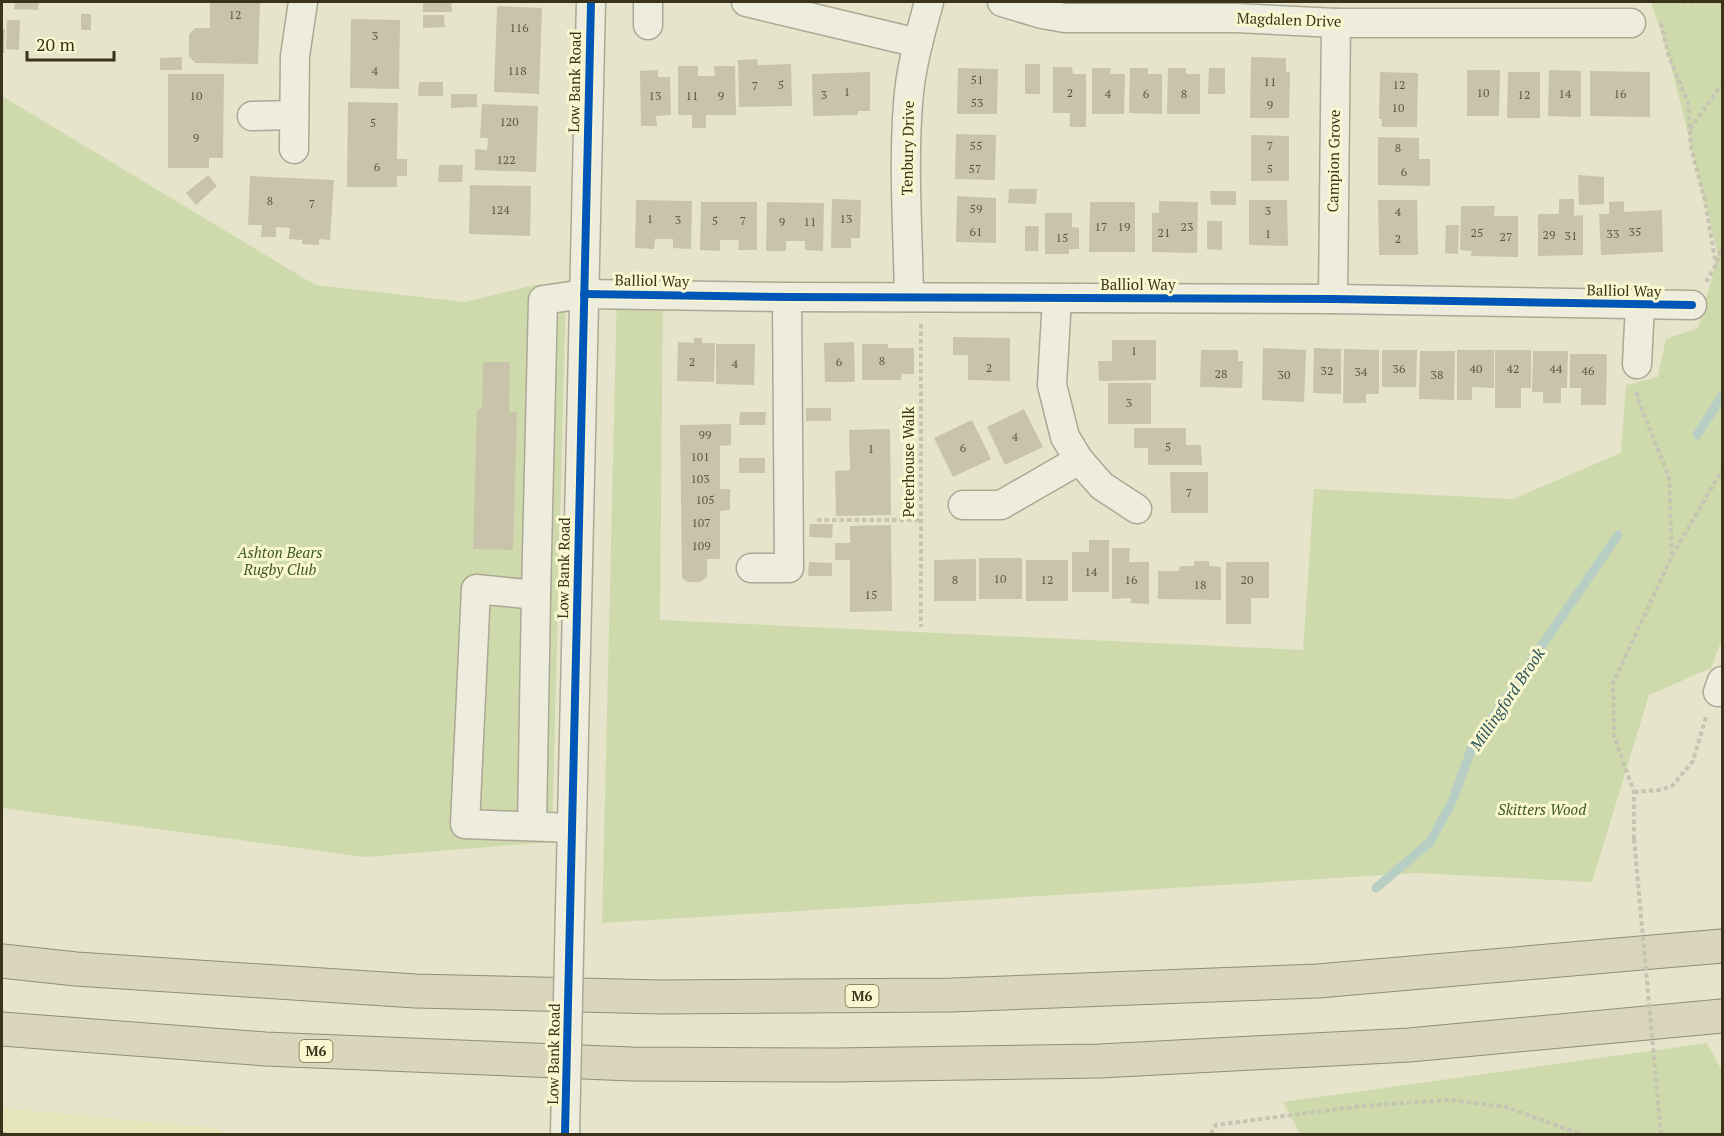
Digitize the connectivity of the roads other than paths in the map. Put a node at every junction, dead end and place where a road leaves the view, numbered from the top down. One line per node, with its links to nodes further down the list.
1 (303, 2): 11 (street)
2 (591, 2): 14 (street, Low Bank Road)
3 (746, 2): 10 (street)
4 (930, 2): 10 (street, Tenbury Drive)
5 (1002, 2): 6 (street, Magdalen Drive)
6 (1236, 10): 8 (street, Magdalen Drive)
7 (1577, 12): 8 (street, Magdalen Drive); 9 (street, Magdalen Drive)
8 (1336, 22): 18 (street, Campion Grove)
9 (1631, 23)
10 (918, 43): 16 (street, Tenbury Drive)
11 (294, 115): 12 (street); 13 (street)
12 (252, 116)
13 (294, 149)
14 (584, 294): 15 (street, Balliol Way); 26 (street, Balliol Way); 28 (street, Low Bank Road)
15 (787, 297): 16 (street, Balliol Way); 25 (street)
16 (915, 297): 17 (street, Balliol Way)
17 (1057, 298): 18 (street, Balliol Way); 22 (street)
18 (1333, 299): 19 (street, Balliol Way)
19 (1640, 305): 20 (street, Balliol Way); 21 (street, Balliol Way)
20 (1692, 305)
21 (1637, 364)
22 (1079, 460): 23 (street); 24 (street)
23 (963, 505)
24 (1137, 509)
25 (751, 568)
26 (536, 595): 27 (street); 27 (street)
27 (532, 826): 28 (street)
28 (572, 828): 33 (street, Low Bank Road, bridge)
29 (1722, 946): 30 (highway, M6)
30 (2, 961)
31 (1722, 1016): 32 (highway, M6)
32 (2, 1029)
33 (565, 1134)

